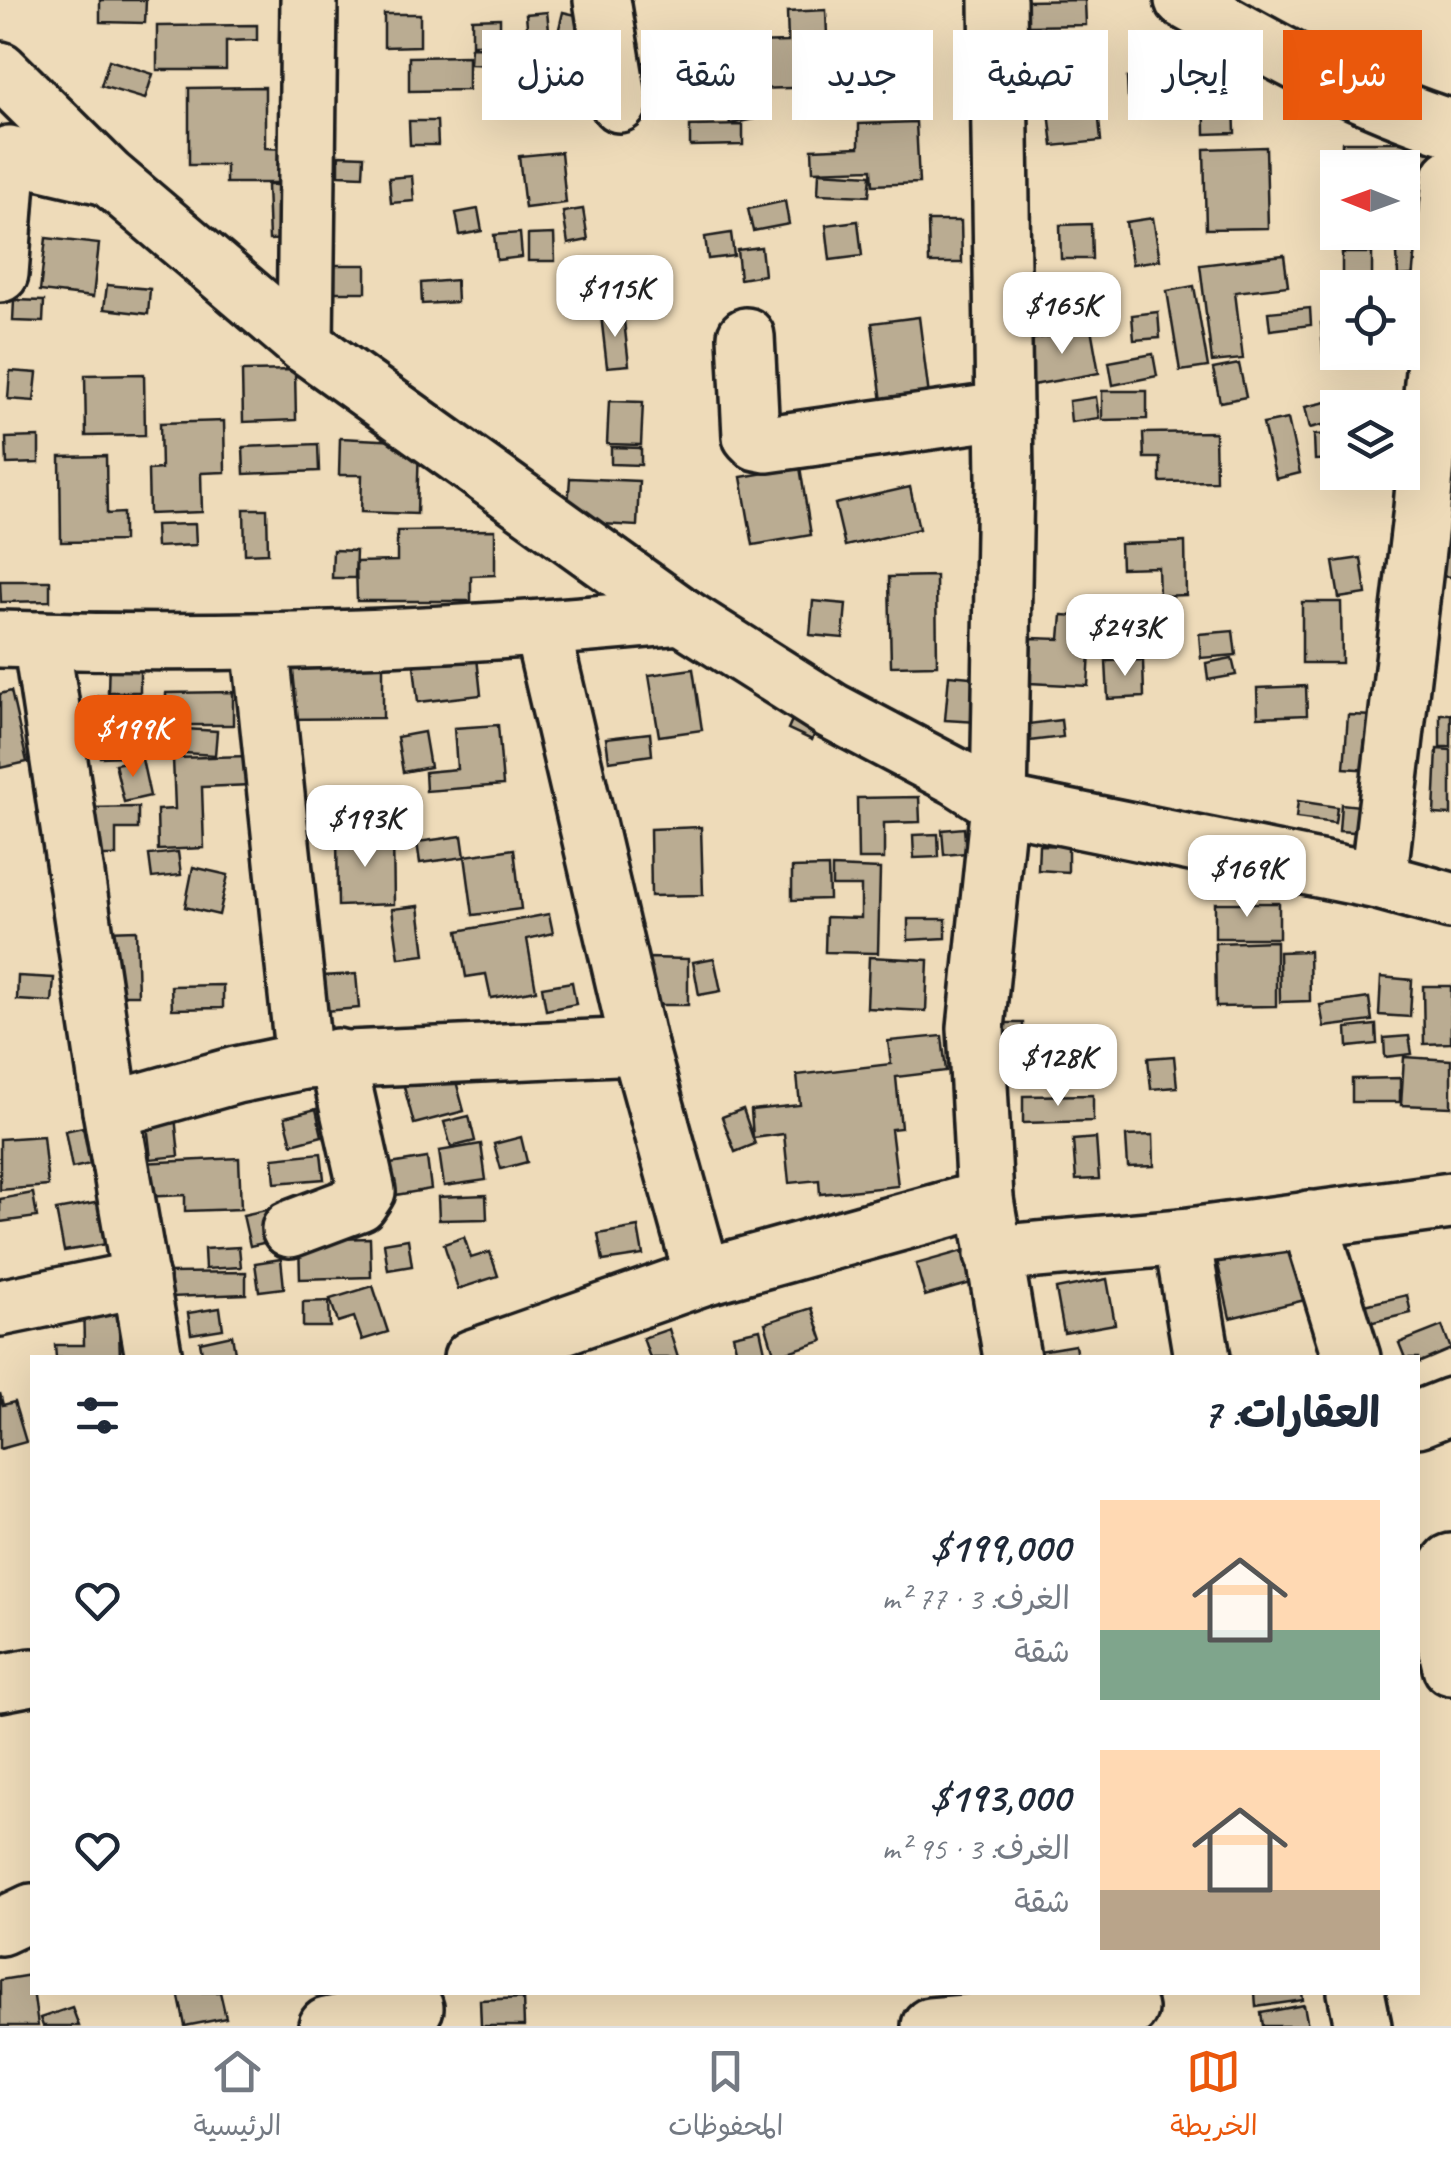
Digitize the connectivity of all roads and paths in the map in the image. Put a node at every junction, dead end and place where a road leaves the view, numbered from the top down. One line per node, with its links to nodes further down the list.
1 (309, 0): 13 (street)
2 (602, 0): 5 (street)
3 (998, 0): 14 (street)
4 (1184, 0): 7 (street)
5 (607, 30)
6 (0, 70): 10 (street)
7 (1451, 128)
8 (5, 153): 10 (street); 11 (street)
9 (1451, 176): 20 (street)
10 (108, 177): 13 (street)
11 (0, 274)
12 (746, 336): 14 (street)
13 (305, 346): 15 (street)
14 (1002, 410): 19 (street)
15 (682, 616): 16 (street); 19 (street)
16 (542, 630): 18 (street); 22 (street)
17 (20, 640): 18 (street); 24 (street)
18 (260, 642): 23 (street)
19 (999, 804): 20 (street); 25 (street)
20 (1378, 881): 21 (street)
21 (1451, 901)
22 (638, 1046): 23 (street); 31 (street)
23 (320, 1059): 24 (street); 28 (street)
24 (111, 1110): 32 (street)
25 (985, 1199): 30 (street); 31 (street)
26 (1451, 1201): 27 (street)
27 (1309, 1219): 29 (street); 38 (street)
28 (290, 1229)
29 (1182, 1237): 30 (street); 37 (street)
30 (992, 1254): 36 (street)
31 (703, 1276): 35 (street)
32 (142, 1279): 33 (street); 34 (street)
33 (0, 1308)
34 (154, 1355)
35 (480, 1355)
36 (1011, 1355)
37 (1202, 1355)
38 (1351, 1355)
39 (1451, 1406): 40 (street)
40 (1420, 1419)
41 (1451, 1562): 42 (street)
42 (1451, 1667)
43 (30, 1677): 44 (street)
44 (0, 1682)
45 (30, 1913): 46 (street)
46 (0, 1927)
47 (1357, 1995): 52 (street)
48 (415, 2009): 50 (street)
49 (1130, 2009): 51 (street)
50 (327, 2026)
51 (930, 2026)
52 (1363, 2026)

